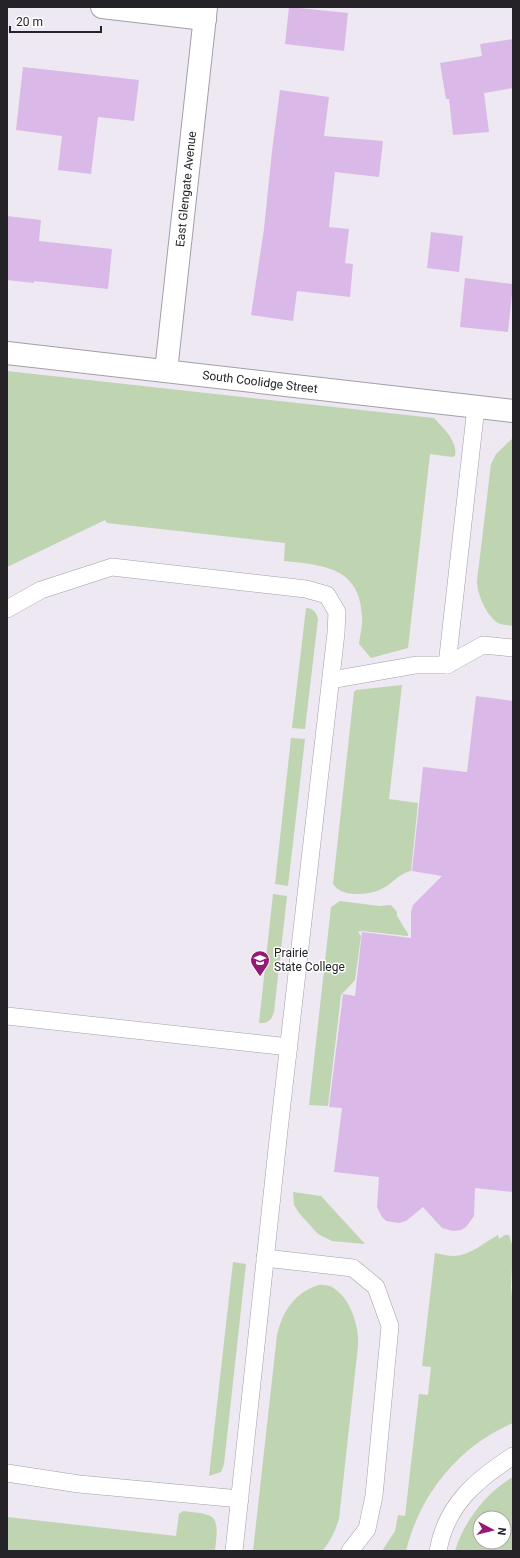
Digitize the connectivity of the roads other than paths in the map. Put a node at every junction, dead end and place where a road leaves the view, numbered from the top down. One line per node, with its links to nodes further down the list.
1 (102, 7): 2 (street)
2 (205, 13): 4 (street, East Glengate Avenue)
3 (7, 353): 4 (street, South Coolidge Street)
4 (166, 371): 5 (street, South Coolidge Street)
5 (476, 407): 6 (street, South Coolidge Street); 9 (lane)
6 (513, 411)
7 (7, 609): 10 (lane)
8 (513, 648): 9 (lane)
9 (447, 665): 10 (lane)
10 (331, 680): 12 (lane)
11 (7, 1016): 12 (lane)
12 (289, 1047): 13 (lane)
13 (265, 1258): 16 (lane); 18 (lane)
14 (513, 1456): 19 (lane)
15 (7, 1473): 16 (lane)
16 (240, 1499): 17 (lane)
17 (234, 1551)
18 (350, 1551)
19 (438, 1551)

